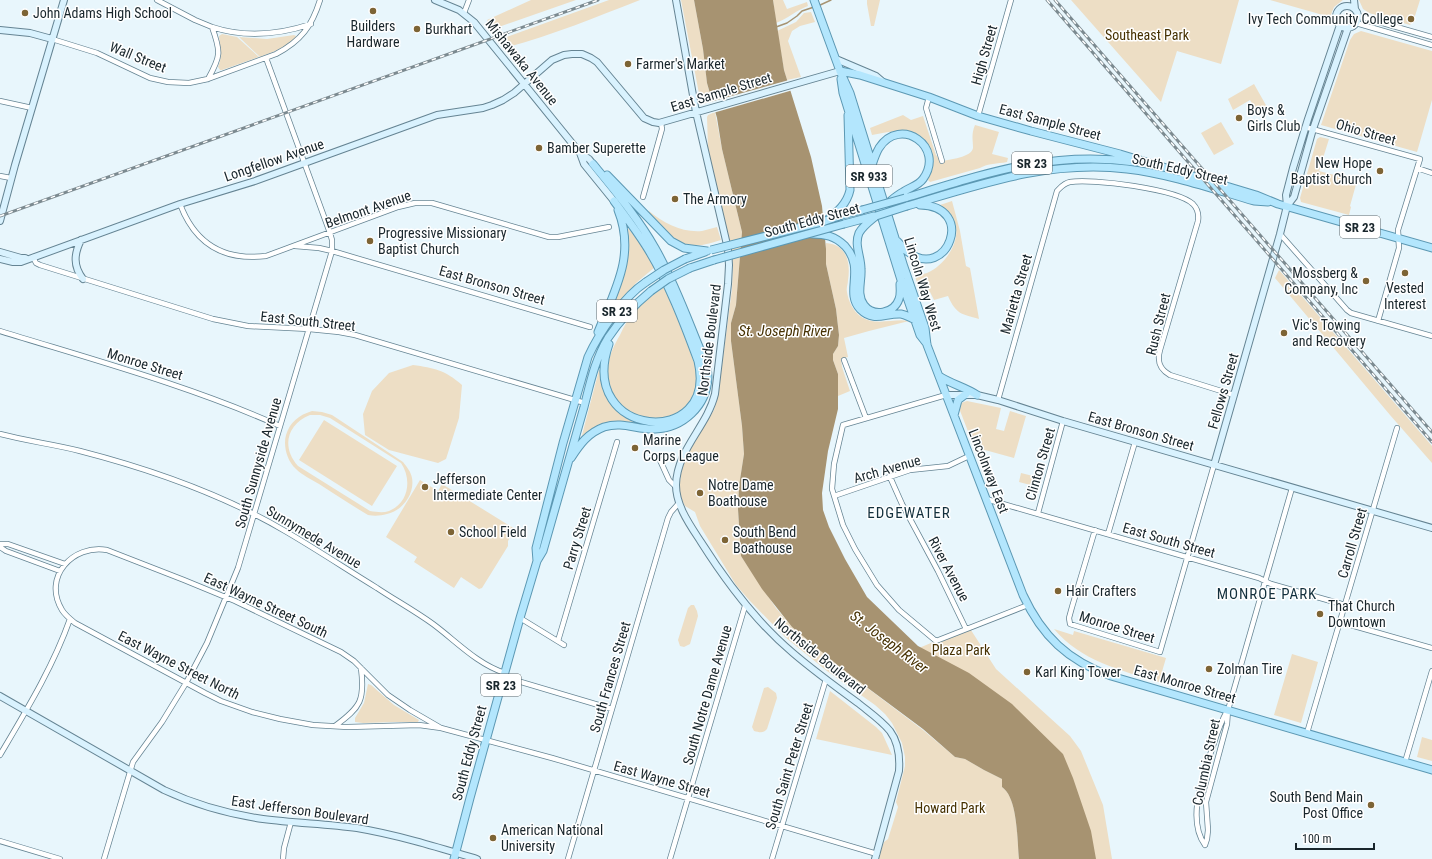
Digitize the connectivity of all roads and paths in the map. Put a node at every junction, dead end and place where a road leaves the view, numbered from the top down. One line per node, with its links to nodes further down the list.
1 (64, 0): 22 (street)
2 (157, 0): 18 (street)
3 (320, 0): 16 (street)
4 (435, 0): 13 (street, Mishawaka Avenue)
5 (469, 0): 13 (street)
6 (676, 0): 34 (street, Northside Boulevard)
7 (1011, 0): 35 (street, High Street)
8 (1350, 0): 11 (street)
9 (1354, 0): 12 (street)
10 (815, 2): 25 (main road, Lincoln Way West / SR 933)
11 (1345, 6): 12 (street); 17 (street)
12 (1355, 9): 14 (street)
13 (464, 13): 29 (street, Mishawaka Avenue)
14 (1358, 16): 15 (street); 21 (street)
15 (1356, 23): 19 (street); 23 (street)
16 (311, 24): 18 (street); 24 (street, Wall Street)
17 (1340, 25): 19 (street); 37 (street, Fellows Street)
18 (212, 27): 27 (street)
19 (1348, 28): 38 (street, Fellows Street)
20 (0, 30): 22 (street, Wall Street)
21 (1432, 37)
22 (52, 39): 27 (street, Wall Street); 32 (street)
23 (1432, 45)
24 (266, 58): 27 (street, Wall Street); 41 (street, South Sunnyside Avenue)
25 (836, 59): 26 (main road, Lincoln Way West / SR 933); 28 (street)
26 (840, 71): 28 (main road, East Sample Street); 33 (main road, Lincoln Way West / SR 933); 34 (street, East Sample Street); 43 (main road, Lincoln Way West)
27 (208, 78)
28 (883, 82): 30 (main road, East Sample Street)
29 (525, 84): 36 (street, Longfellow Avenue); 39 (street, Mishawaka Avenue); 41 (street, Longfellow Avenue)
30 (929, 97): 35 (main road, East Sample Street); 40 (street)
31 (0, 101): 32 (street)
32 (32, 108): 48 (street)
33 (849, 111): 57 (main road); 75 (main road, Lincoln Way West / SR 933)
34 (696, 112): 36 (street, East Sample Street); 107 (street, Northside Boulevard)
35 (978, 116): 44 (main road, East Sample Street)
36 (661, 123): 51 (street)
37 (1306, 127): 38 (street, Ohio Street); 56 (street, Fellows Street)
38 (1313, 129): 45 (street, Ohio Street); 56 (street, Fellows Street)
39 (580, 153): 42 (street, Mishawaka Avenue); 52 (street, Mishawaka Avenue)
40 (942, 161)
41 (305, 163): 53 (street, Longfellow Avenue); 61 (street, South Sunnyside Avenue)
42 (593, 164): 69 (main road); 104 (main road)
43 (872, 165): 49 (main road); 64 (main road, Lincoln Way West)
44 (1162, 168): 49 (main road, South Eddy Street / SR 23); 54 (main road, East Sample Street / SR 23)
45 (1417, 168): 46 (street); 65 (street)
46 (1432, 173)
47 (0, 176): 48 (street)
48 (11, 178): 58 (street)
49 (904, 194): 57 (main road, South Eddy Street / SR 23, bridge)
50 (1056, 195): 90 (street, Rush Street); 92 (street, Marietta Street)
51 (643, 197)
52 (614, 201): 79 (main road); 84 (main road)
53 (180, 204): 66 (street, Longfellow Avenue); 67 (street, Belmont Avenue)
54 (1278, 204): 55 (main road, South Eddy Street / SR 23); 56 (main road, East Sample Street / SR 23)
55 (910, 206): 59 (main road, South Eddy Street / SR 23, bridge); 64 (main road)
56 (1287, 206): 63 (street, Fellows Street); 65 (main road, East Sample Street / SR 23)
57 (841, 212): 69 (main road, South Eddy Street / SR 23, bridge)
58 (0, 221)
59 (865, 222): 62 (main road, South Eddy Street / SR 23, bridge); 75 (main road, SR 933)
60 (609, 227): 61 (street, Belmont Avenue)
61 (330, 233): 67 (street, Belmont Avenue); 70 (street, South Sunnyside Avenue)
62 (810, 234): 76 (main road); 79 (main road, South Eddy Street / SR 23, bridge)
63 (1280, 234): 77 (street); 90 (street, Fellows Street)
64 (895, 238): 83 (main road, Lincoln Way West)
65 (1399, 238): 68 (main road, East Sample Street / SR 23); 77 (street)
66 (81, 240): 72 (street, Longfellow Avenue); 74 (street)
67 (293, 246): 70 (street, East Bronson Street)
68 (1432, 248)
69 (709, 250): 84 (main road, South Eddy Street / SR 23, bridge)
70 (332, 251): 78 (street, East Bronson Street); 80 (street, South Sunnyside Avenue)
71 (0, 252): 72 (street, Longfellow Avenue)
72 (31, 258): 73 (street, Longfellow Avenue); 74 (street, East South Street)
73 (0, 259)
74 (83, 279): 80 (street, East South Street)
75 (900, 280): 76 (main road, Lincoln Way West)
76 (914, 320): 83 (main road, Lincoln Way West)
77 (1378, 320): 82 (street)
78 (590, 327)
79 (616, 327): 93 (main road, South Eddy Street / SR 23)
80 (309, 329): 91 (street, East South Street); 97 (street, South Sunnyside Avenue)
81 (0, 331): 97 (street, Monroe Street)
82 (1432, 336)
83 (927, 344): 86 (main road, Lincolnway East)
84 (593, 345): 91 (main road, South Eddy Street / SR 23)
85 (844, 360): 95 (street)
86 (939, 376): 88 (main road, Lincolnway East); 89 (main road)
87 (966, 394): 88 (street, East Bronson Street); 89 (street, East Bronson Street); 94 (main road)
88 (946, 395): 94 (main road, Lincolnway East); 95 (street, East Bronson Street)
89 (977, 395): 92 (street, East Bronson Street)
90 (1234, 395): 105 (street, Fellows Street)
91 (575, 400): 93 (street, East South Street); 121 (main road, South Eddy Street / SR 23)
92 (998, 400): 96 (street, East Bronson Street)
93 (585, 403): 104 (main road, South Eddy Street / SR 23)
94 (954, 415): 102 (main road, Lincolnway East)
95 (866, 418): 109 (street, East Bronson Street)
96 (1063, 422): 101 (street, East Bronson Street); 113 (street, Clinton Street)
97 (280, 426): 114 (street, South Sunnyside Avenue)
98 (1397, 428): 112 (street, Carroll Street)
99 (0, 434): 114 (street, Sunnymede Avenue)
100 (617, 442): 133 (street, Parry Street)
101 (1135, 442): 105 (street, East Bronson Street); 117 (street)
102 (970, 456): 106 (street, Arch Avenue); 110 (main road, Lincolnway East)
103 (659, 458): 107 (street)
104 (567, 464): 121 (main road, South Eddy Street / SR 23)
105 (1214, 465): 108 (street, East Bronson Street); 120 (street, Fellows Street)
106 (890, 477): 109 (street, Arch Avenue); 132 (street, River Avenue)
107 (676, 487): 111 (street, Northside Boulevard)
108 (1292, 488): 112 (street, East Bronson Street); 124 (street, Columbia Street)
109 (834, 496): 132 (street)
110 (986, 499): 113 (street, East South Street); 126 (main road, Lincolnway East)
111 (679, 503): 128 (street, Northside Boulevard); 143 (street, South Frances Street)
112 (1372, 511): 115 (street, East Bronson Street); 127 (street, Carroll Street)
113 (1038, 513): 116 (street, East South Street)
114 (254, 514): 125 (street, South Sunnyside Avenue); 139 (street, Sunnymede Avenue)
115 (1432, 528)
116 (1095, 530): 117 (street, East South Street); 136 (street, Monroe Street)
117 (1108, 534): 120 (street, East South Street)
118 (0, 544): 122 (street)
119 (0, 547): 123 (street)
120 (1188, 557): 124 (street, East South Street); 136 (street, Fellows Street)
121 (537, 561): 129 (main road, South Eddy Street / SR 23)
122 (65, 564): 123 (street, East Wayne Street North); 125 (street, East Wayne Street South)
123 (60, 571): 130 (street, East Wayne Street North)
124 (1265, 580): 127 (street, East South Street); 144 (street, Columbia Street)
125 (226, 598): 137 (street, East Wayne Street South); 141 (street, South Sunnyside Avenue)
126 (1028, 605): 132 (street); 144 (main road, East Monroe Street)
127 (1345, 605): 131 (street, Carroll Street)
128 (745, 606): 140 (street, Northside Boulevard); 155 (street, South Notre Dame Avenue)
129 (520, 618): 133 (street); 139 (main road, South Eddy Street / SR 23)
130 (70, 619): 141 (street, East Wayne Street North); 145 (street)
131 (1340, 622): 135 (street); 148 (street, Carroll Street)
132 (966, 629)
133 (558, 641): 134 (street)
134 (564, 645)
135 (1432, 648)
136 (1160, 652)
137 (360, 668): 146 (street); 147 (street, East Wayne Street South)
138 (1432, 670): 151 (street)
139 (504, 675): 143 (street, Sunnymede Avenue); 149 (main road, South Eddy Street / SR 23)
140 (826, 679): 157 (street, South Saint Peter Street); 160 (street, Northside Boulevard)
141 (186, 683): 146 (street, East Wayne Street North); 153 (street, South Sunnyside Avenue)
142 (0, 696): 145 (street, East Jefferson Boulevard)
143 (612, 709): 154 (street, South Frances Street)
144 (1228, 710): 144 (street, Columbia Street); 148 (main road, East Monroe Street)
145 (26, 711): 150 (street); 153 (street, East Jefferson Boulevard)
146 (335, 726): 147 (street, East Wayne Street North)
147 (441, 728): 149 (street, East Wayne Street)
148 (1307, 733): 151 (main road, East Monroe Street)
149 (486, 740): 154 (street, East Wayne Street); 159 (main road, South Eddy Street / SR 23)
150 (0, 755)
151 (1405, 762): 152 (main road, East Monroe Street)
152 (1432, 770)
153 (129, 771): 156 (street, East Jefferson Boulevard); 162 (street, South Sunnyside Avenue)
154 (594, 771): 155 (street, East Wayne Street); 165 (street, South Frances Street)
155 (688, 798): 157 (street, East Wayne Street); 166 (street, South Notre Dame Avenue)
156 (291, 822): 159 (street, East Jefferson Boulevard); 163 (street)
157 (782, 826): 160 (street, East Wayne Street); 167 (street, South Saint Peter Street)
158 (0, 841): 161 (street)
159 (455, 856): 164 (street, East Jefferson Boulevard)
160 (876, 856)
161 (60, 859)
162 (104, 859)
163 (283, 859)
164 (478, 859)
165 (568, 859)
166 (670, 859)
167 (772, 859)

